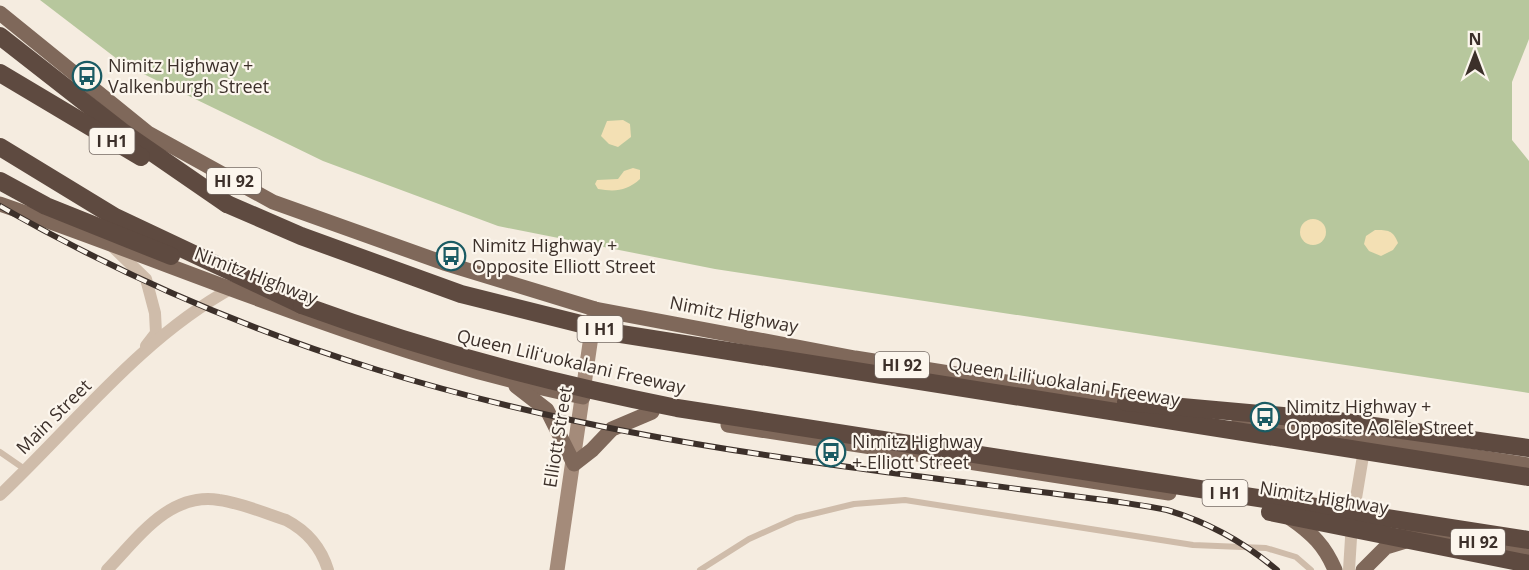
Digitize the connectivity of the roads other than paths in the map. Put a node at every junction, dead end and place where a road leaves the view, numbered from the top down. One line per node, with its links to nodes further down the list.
1 (0, 13): 11 (main road, Nimitz Highway / HI 92)
2 (0, 36): 7 (highway)
3 (0, 73): 7 (highway, Queen Liliʻuokalani Freeway / I H1)
4 (0, 147): 10 (highway, Queen Liliʻuokalani Freeway / I H1)
5 (0, 181): 10 (highway)
6 (0, 204): 8 (main road, Nimitz Highway / HI 92)
7 (227, 204): 14 (highway, Queen Liliʻuokalani Freeway / I H1, bridge)
8 (107, 241): 9 (main road, Nimitz Highway / HI 92); 12 (street, Main Street)
9 (232, 288): 12 (street, Main Street); 13 (main road, Nimitz Highway / HI 92)
10 (302, 305): 18 (highway, Queen Liliʻuokalani Freeway / I H1, bridge)
11 (595, 309): 15 (street, Elliott Street); 17 (main road, Nimitz Highway / HI 92)
12 (132, 363): 23 (street, Main Street)
13 (509, 382): 15 (main road, Nimitz Highway / HI 92); 21 (main road)
14 (990, 392): 19 (highway, bridge); 24 (highway, Queen Liliʻuokalani Freeway / I H1, bridge)
15 (584, 397): 16 (main road, Nimitz Highway / HI 92); 21 (street, Elliott Street)
16 (652, 412): 21 (main road); 26 (main road, Nimitz Highway / HI 92)
17 (1366, 440): 22 (main road, Nimitz Highway / HI 92); 27 (street)
18 (921, 446): 29 (highway, Queen Liliʻuokalani Freeway / I H1, bridge); 31 (highway, bridge)
19 (1529, 448)
20 (0, 452): 23 (lane)
21 (574, 464): 34 (street, Elliott Street)
22 (1529, 465)
23 (27, 470): 25 (street, Main Street)
24 (1529, 477)
25 (0, 495)
26 (1278, 510): 27 (main road, Nimitz Highway / HI 92); 37 (main road)
27 (1352, 522): 28 (main road, Nimitz Highway / HI 92); 38 (street)
28 (1426, 534): 30 (main road, Nimitz Highway / HI 92); 39 (main road)
29 (1529, 540)
30 (1529, 549)
31 (1529, 564)
32 (107, 570): 33 (street)
33 (328, 570)
34 (557, 570)
35 (700, 570): 36 (lane)
36 (1311, 570)
37 (1335, 570)
38 (1349, 570)
39 (1363, 570)

